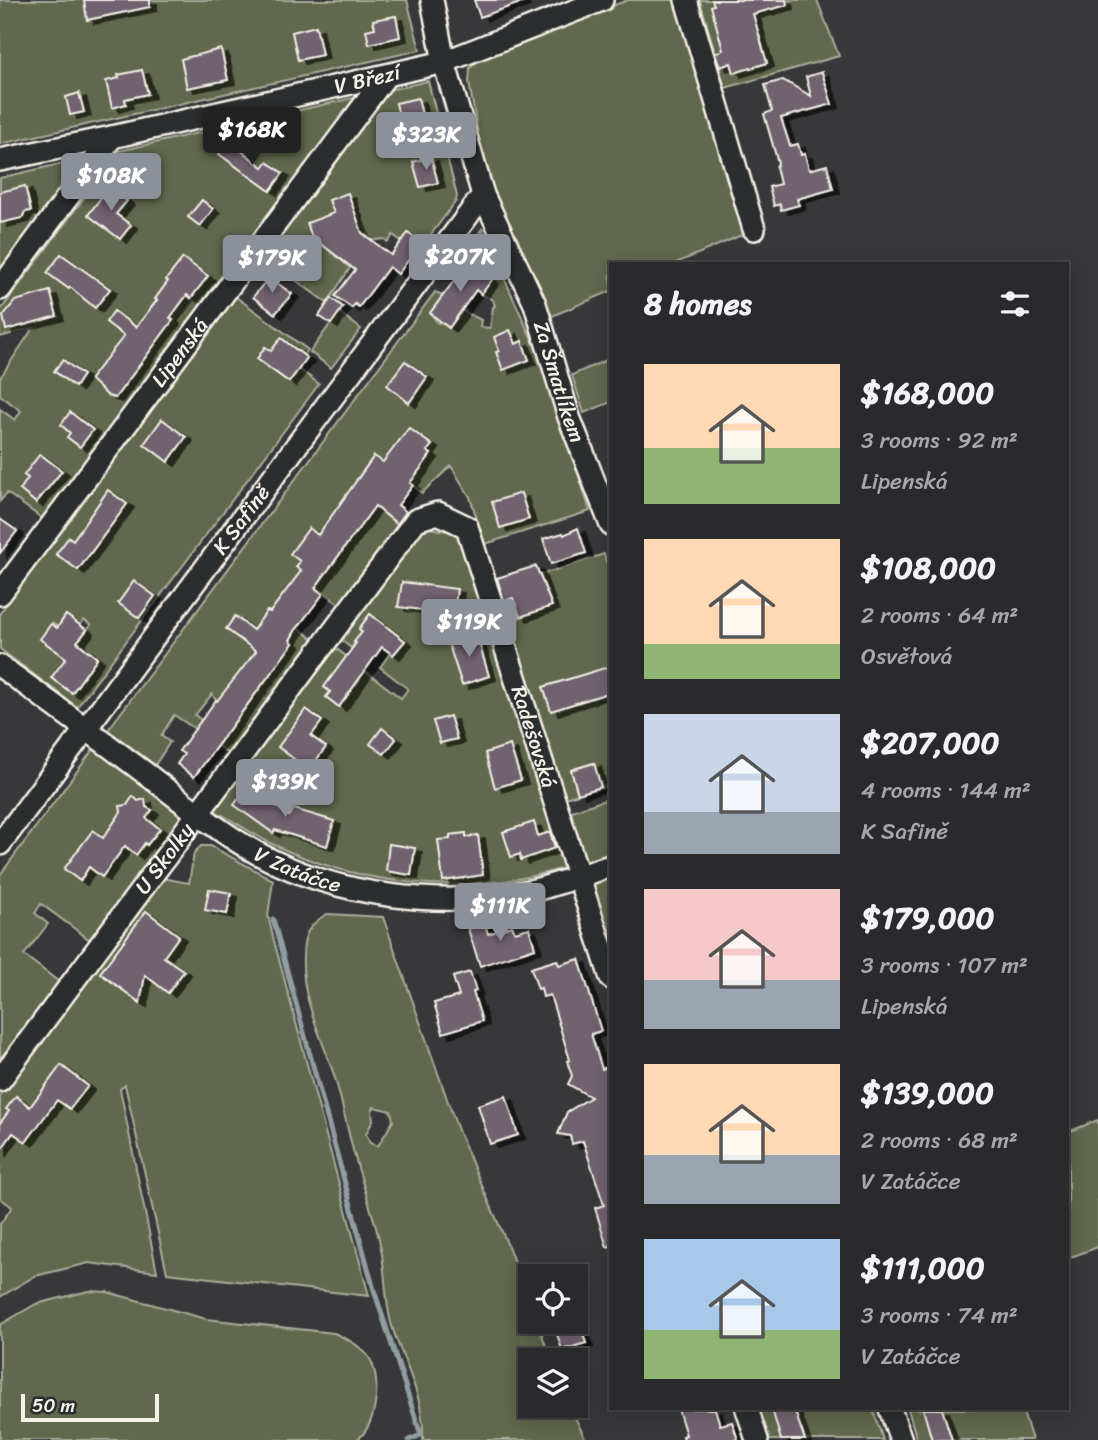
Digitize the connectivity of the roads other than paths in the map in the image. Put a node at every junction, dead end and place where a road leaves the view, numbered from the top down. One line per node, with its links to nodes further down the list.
1 (432, 0): 4 (street, Za Šmatlíkem)
2 (602, 0): 4 (street, V Březí)
3 (685, 0): 9 (street)
4 (444, 62): 5 (street, V Březí); 8 (street, Za Šmatlíkem)
5 (384, 77): 6 (street, V Březí); 13 (street, Lipenská)
6 (112, 137): 7 (street, V Březí); 10 (street)
7 (0, 160)
8 (483, 195): 12 (street, Za Šmatlíkem); 15 (street, K Safině)
9 (754, 229)
10 (0, 289)
11 (439, 513): 16 (street, U Školky); 19 (street, Radešovská)
12 (609, 520)
13 (0, 594)
14 (0, 666): 15 (street, V Zatáčce)
15 (86, 729): 16 (street, V Zatáčce); 17 (street, K Safině)
16 (198, 813): 19 (street, V Zatáčce); 21 (street, U Školky)
17 (0, 844)
18 (609, 867): 19 (street, V Zatáčce)
19 (578, 876): 20 (street, Radešovská)
20 (609, 972)
21 (0, 1080)
22 (747, 1410): 24 (street)
23 (890, 1410): 25 (street)
24 (757, 1440)
25 (901, 1440)

